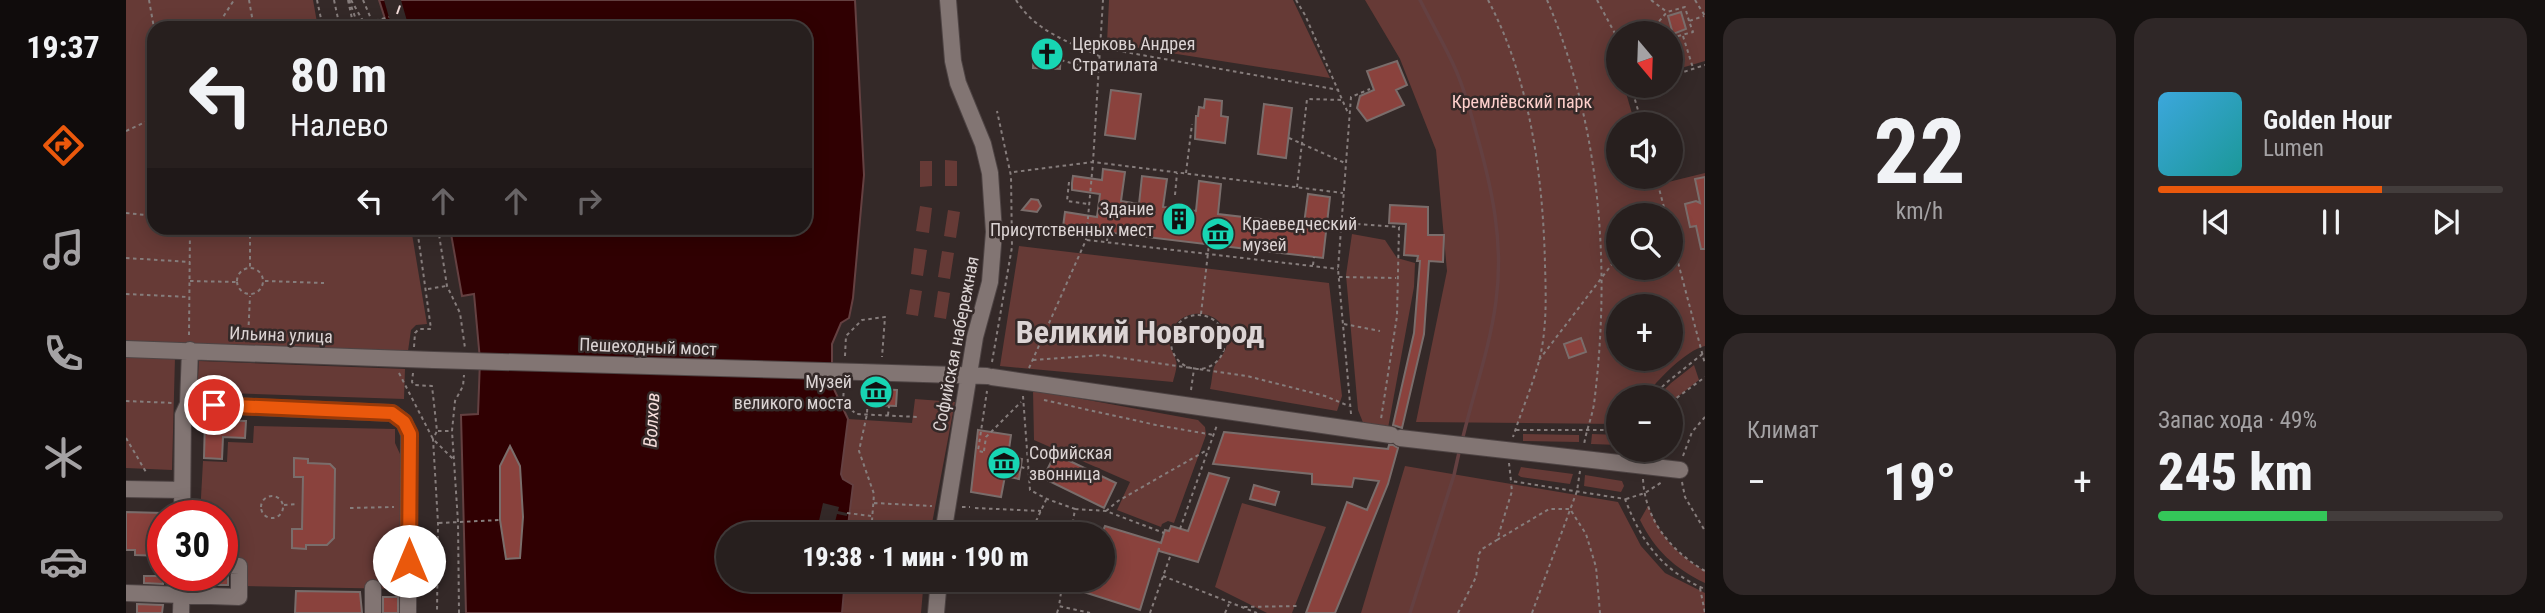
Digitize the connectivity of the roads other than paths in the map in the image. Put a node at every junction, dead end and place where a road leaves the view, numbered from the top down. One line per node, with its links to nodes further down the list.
1 (948, 0): 5 (street, Софийская набережная)
2 (126, 349): 3 (street, Ильина улица)
3 (190, 350): 4 (street, Ильина улица); 6 (street)
4 (433, 360): 5 (street, Пешеходный мост, bridge)
5 (968, 375): 7 (street, Пешеходный мост); 11 (street, Софийская набережная)
6 (188, 404): 9 (street); 20 (street)
7 (1680, 470)
8 (126, 489): 9 (street)
9 (183, 490): 10 (street)
10 (183, 500)
11 (945, 522)
12 (238, 565): 17 (street)
13 (373, 588): 19 (street)
14 (181, 591): 17 (street)
15 (938, 592): 21 (street)
16 (126, 593): 17 (street)
17 (181, 595): 18 (street)
18 (181, 613)
19 (373, 613)
20 (408, 613)
21 (936, 613)

